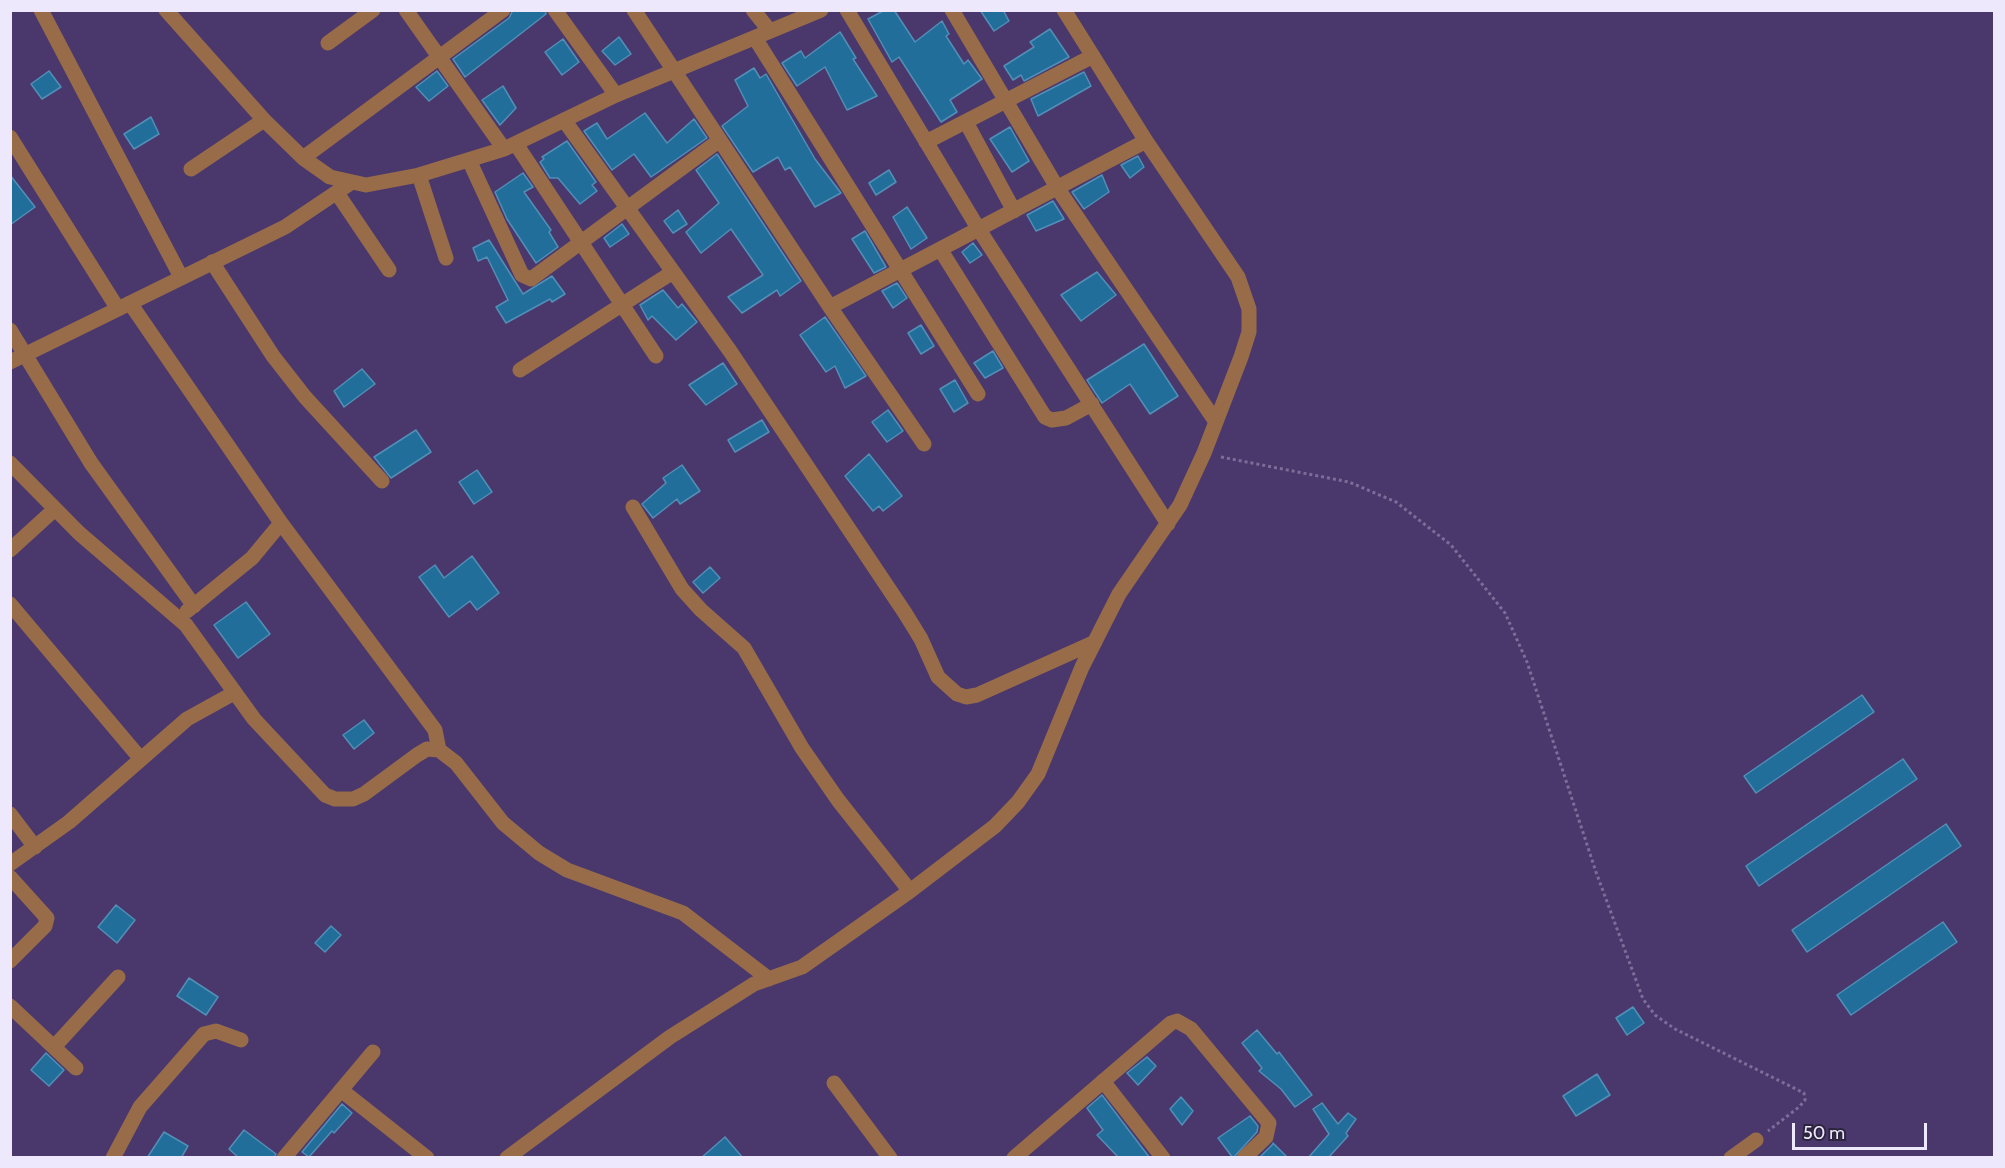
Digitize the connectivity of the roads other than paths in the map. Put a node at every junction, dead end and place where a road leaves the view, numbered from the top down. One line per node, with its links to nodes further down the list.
1 (41, 10): 45 (street)
2 (166, 10): 21 (street)
3 (373, 10): 15 (street)
4 (406, 10): 17 (street)
5 (503, 10): 17 (street)
6 (555, 10): 19 (street)
7 (634, 10): 18 (street)
8 (753, 10): 13 (street)
9 (821, 10): 13 (street)
10 (847, 10): 27 (street)
11 (952, 10): 20 (street)
12 (1064, 10): 16 (street)
13 (770, 32): 14 (street)
14 (755, 38): 18 (street); 43 (street)
15 (328, 43)
16 (1093, 56): 20 (street); 26 (street)
17 (440, 59): 28 (street); 29 (street)
18 (675, 71): 19 (street); 25 (street)
19 (615, 95): 22 (street)
20 (1007, 101): 23 (street); 34 (street)
21 (264, 120): 29 (street); 31 (street)
22 (564, 120): 28 (street); 35 (street)
23 (966, 122): 27 (street); 36 (street)
24 (10, 137): 46 (street)
25 (720, 140): 35 (street); 48 (street)
26 (1146, 141): 34 (street); 55 (street)
27 (926, 142): 37 (street)
28 (510, 146): 30 (street); 38 (street)
29 (303, 158): 33 (street)
30 (470, 160): 32 (street); 38 (street)
31 (191, 169)
32 (419, 175): 33 (street); 40 (street)
33 (343, 188): 41 (street); 42 (street)
34 (1058, 189): 36 (street); 55 (street)
35 (628, 208): 38 (street); 44 (street)
36 (1014, 210): 37 (street)
37 (978, 228): 39 (street); 54 (street)
38 (581, 244): 47 (street)
39 (940, 249): 43 (street); 54 (street)
40 (446, 258)
41 (212, 262): 45 (street); 58 (street)
42 (389, 270)
43 (899, 270): 48 (street); 53 (street)
44 (673, 272): 47 (street); 67 (street)
45 (181, 277): 46 (street)
46 (124, 306): 51 (street); 61 (street)
47 (622, 307): 50 (street); 52 (street)
48 (830, 307): 56 (street)
49 (10, 330): 51 (street)
50 (656, 356)
51 (17, 358): 65 (street)
52 (520, 370)
53 (978, 394)
54 (1092, 404): 62 (street)
55 (1216, 422): 62 (street)
56 (924, 444)
57 (10, 464): 60 (street)
58 (382, 481)
59 (633, 507): 75 (street)
60 (55, 509): 63 (street); 66 (street)
61 (281, 523): 65 (street); 69 (street)
62 (1168, 524): 67 (street)
63 (10, 550)
64 (10, 604): 70 (street)
65 (194, 606): 66 (street)
66 (178, 617): 68 (street)
67 (1095, 642): 75 (street)
68 (234, 693): 69 (street); 70 (street)
69 (439, 750): 78 (street)
70 (140, 758): 72 (street)
71 (10, 814): 72 (street)
72 (35, 847): 73 (street)
73 (10, 864)
74 (10, 877): 76 (street)
75 (910, 891): 78 (street)
76 (10, 960)
77 (118, 977): 81 (street)
78 (769, 979): 92 (street)
79 (10, 1006): 81 (street)
80 (241, 1040): 90 (street)
81 (54, 1047): 83 (street)
82 (373, 1052): 86 (street)
83 (76, 1068)
84 (1103, 1082): 89 (street); 94 (street); 95 (street)
85 (834, 1083): 93 (street)
86 (341, 1090): 88 (street); 91 (street)
87 (1756, 1140): 96 (street)
88 (418, 1155)
89 (1020, 1156)
90 (113, 1158)
91 (284, 1158)
92 (507, 1158)
93 (890, 1158)
94 (1163, 1158)
95 (1244, 1158)
96 (1731, 1158)

